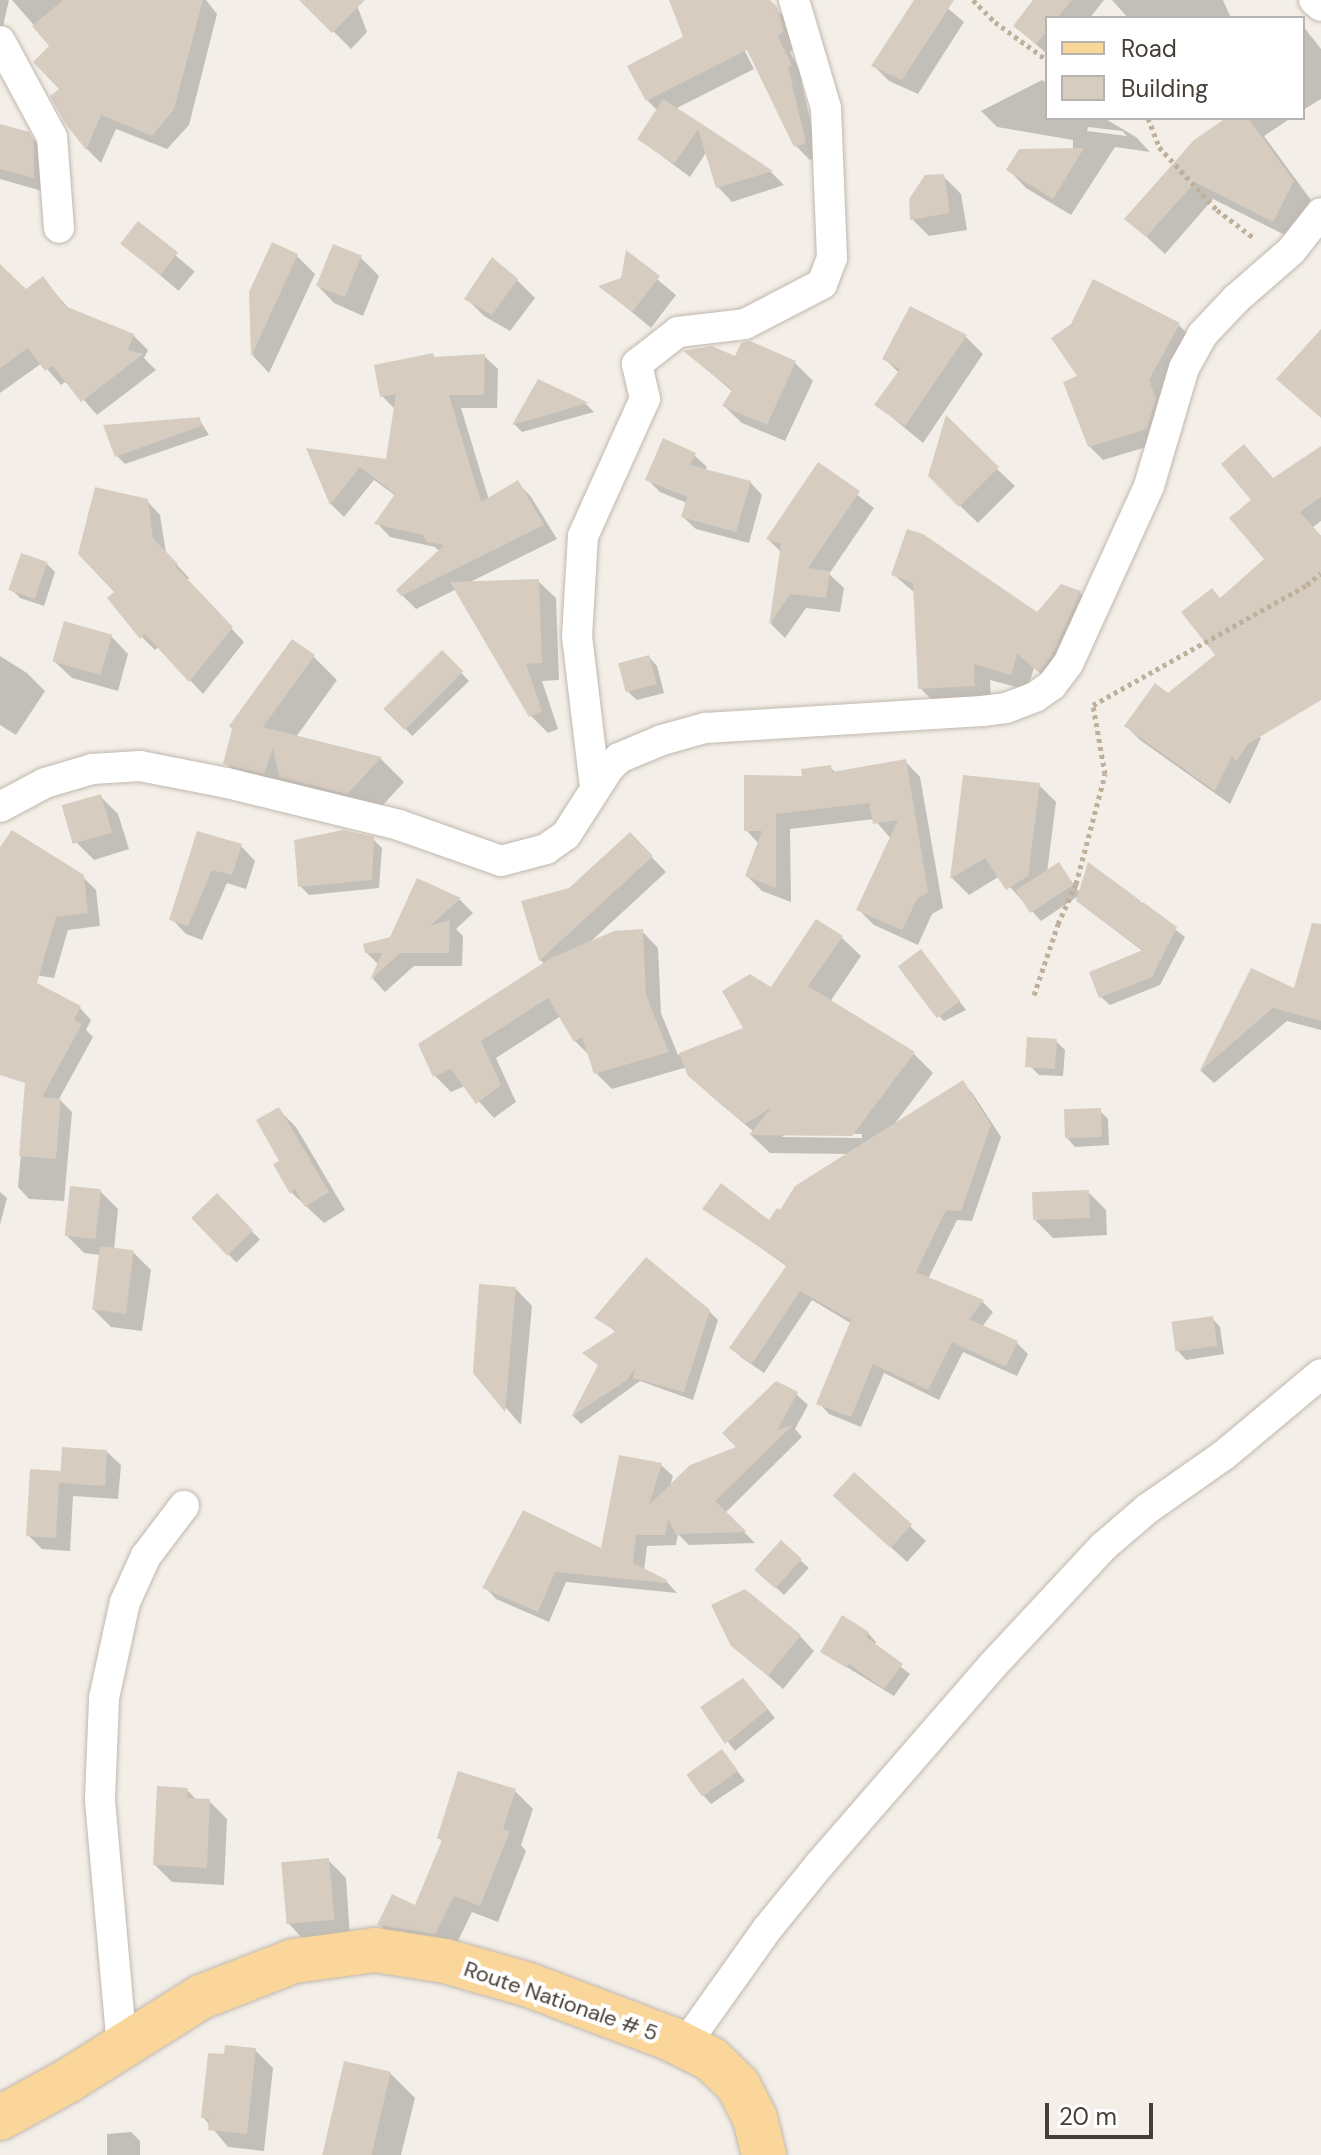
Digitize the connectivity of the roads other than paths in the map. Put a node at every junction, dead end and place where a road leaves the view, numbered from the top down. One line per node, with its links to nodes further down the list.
1 (794, 0): 7 (street)
2 (1314, 0): 3 (street)
3 (1321, 6)
4 (0, 41): 6 (street)
5 (1321, 213): 7 (street)
6 (59, 228)
7 (595, 787): 8 (street)
8 (0, 807)
9 (1321, 1374): 11 (street)
10 (184, 1506): 12 (street)
11 (684, 2046): 12 (main road, Route Nationale # 5); 14 (main road, Route Nationale # 5)
12 (122, 2047): 13 (main road, Route Nationale # 5)
13 (0, 2118)
14 (764, 2155)

